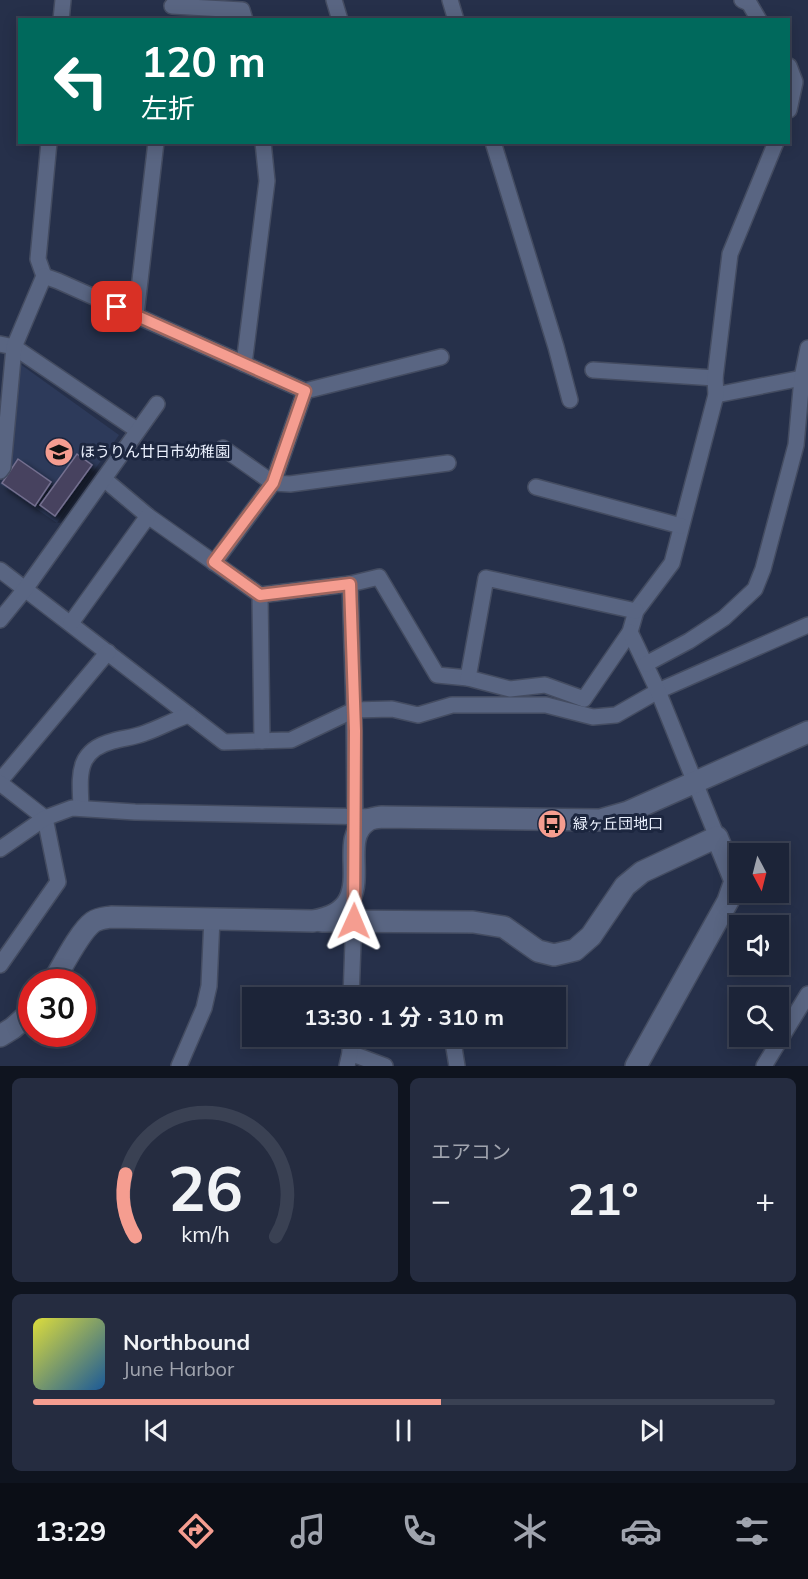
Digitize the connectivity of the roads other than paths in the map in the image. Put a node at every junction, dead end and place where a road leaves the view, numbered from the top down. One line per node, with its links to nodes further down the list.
1 (63, 0): 6 (street)
2 (334, 0): 8 (street)
3 (450, 0): 9 (street)
4 (751, 1): 10 (street)
5 (173, 8): 7 (street)
6 (61, 18)
7 (244, 18)
8 (339, 18)
9 (455, 18)
10 (758, 18)
11 (790, 69): 12 (street)
12 (790, 105)
13 (49, 144): 18 (street)
14 (156, 144): 19 (street)
15 (263, 144): 23 (street)
16 (494, 144): 29 (street)
17 (775, 144): 25 (street)
18 (44, 276): 19 (street); 20 (street)
19 (136, 315): 23 (street)
20 (7, 345): 31 (street); 34 (street)
21 (808, 348): 26 (street)
22 (441, 357): 27 (street)
23 (244, 364): 27 (street)
24 (593, 370): 25 (street)
25 (716, 378): 28 (street)
26 (802, 378): 28 (street); 51 (street)
27 (305, 391): 36 (street)
28 (716, 395): 39 (street)
29 (570, 400)
30 (157, 404): 31 (street)
31 (137, 430): 35 (street)
32 (223, 448): 36 (street)
33 (448, 463): 36 (street)
34 (0, 471)
35 (104, 479): 38 (street); 43 (street)
36 (273, 483): 40 (street)
37 (536, 487): 39 (street)
38 (148, 516): 40 (street); 47 (street)
39 (681, 526): 45 (street)
40 (214, 562): 44 (street)
41 (0, 570): 43 (street)
42 (350, 584): 44 (street); 52 (street); 54 (street)
43 (26, 588): 46 (street); 47 (street)
44 (260, 595): 57 (street)
45 (636, 611): 49 (street); 52 (street)
46 (0, 620)
47 (71, 623): 50 (street)
48 (808, 625): 53 (street)
49 (630, 632): 51 (street); 52 (street)
50 (108, 652): 55 (street); 58 (street)
51 (646, 664): 53 (street)
52 (468, 678)
53 (658, 691): 54 (street); 59 (street)
54 (354, 710): 57 (street); 61 (street)
55 (189, 715): 57 (street); 60 (street)
56 (808, 732): 59 (street)
57 (262, 741)
58 (0, 782): 63 (street)
59 (696, 782): 62 (street); 64 (street)
60 (81, 808): 61 (street); 63 (street)
61 (356, 816): 62 (street); 65 (street)
62 (381, 817): 65 (street)
63 (45, 818): 66 (street); 71 (street)
64 (717, 837): 70 (street); 82 (street)
65 (355, 842): 67 (street)
66 (0, 849)
67 (354, 880): 69 (street); 70 (street)
68 (212, 918): 69 (street); 72 (street); 79 (street)
69 (313, 921): 70 (street)
70 (354, 921): 73 (street)
71 (0, 965)
72 (60, 969)
73 (351, 987)
74 (808, 994): 83 (street)
75 (18, 1024): 76 (street)
76 (0, 1036)
77 (454, 1047): 81 (street)
78 (348, 1059): 80 (street)
79 (179, 1066)
80 (385, 1066)
81 (457, 1066)
82 (636, 1066)
83 (764, 1066)

